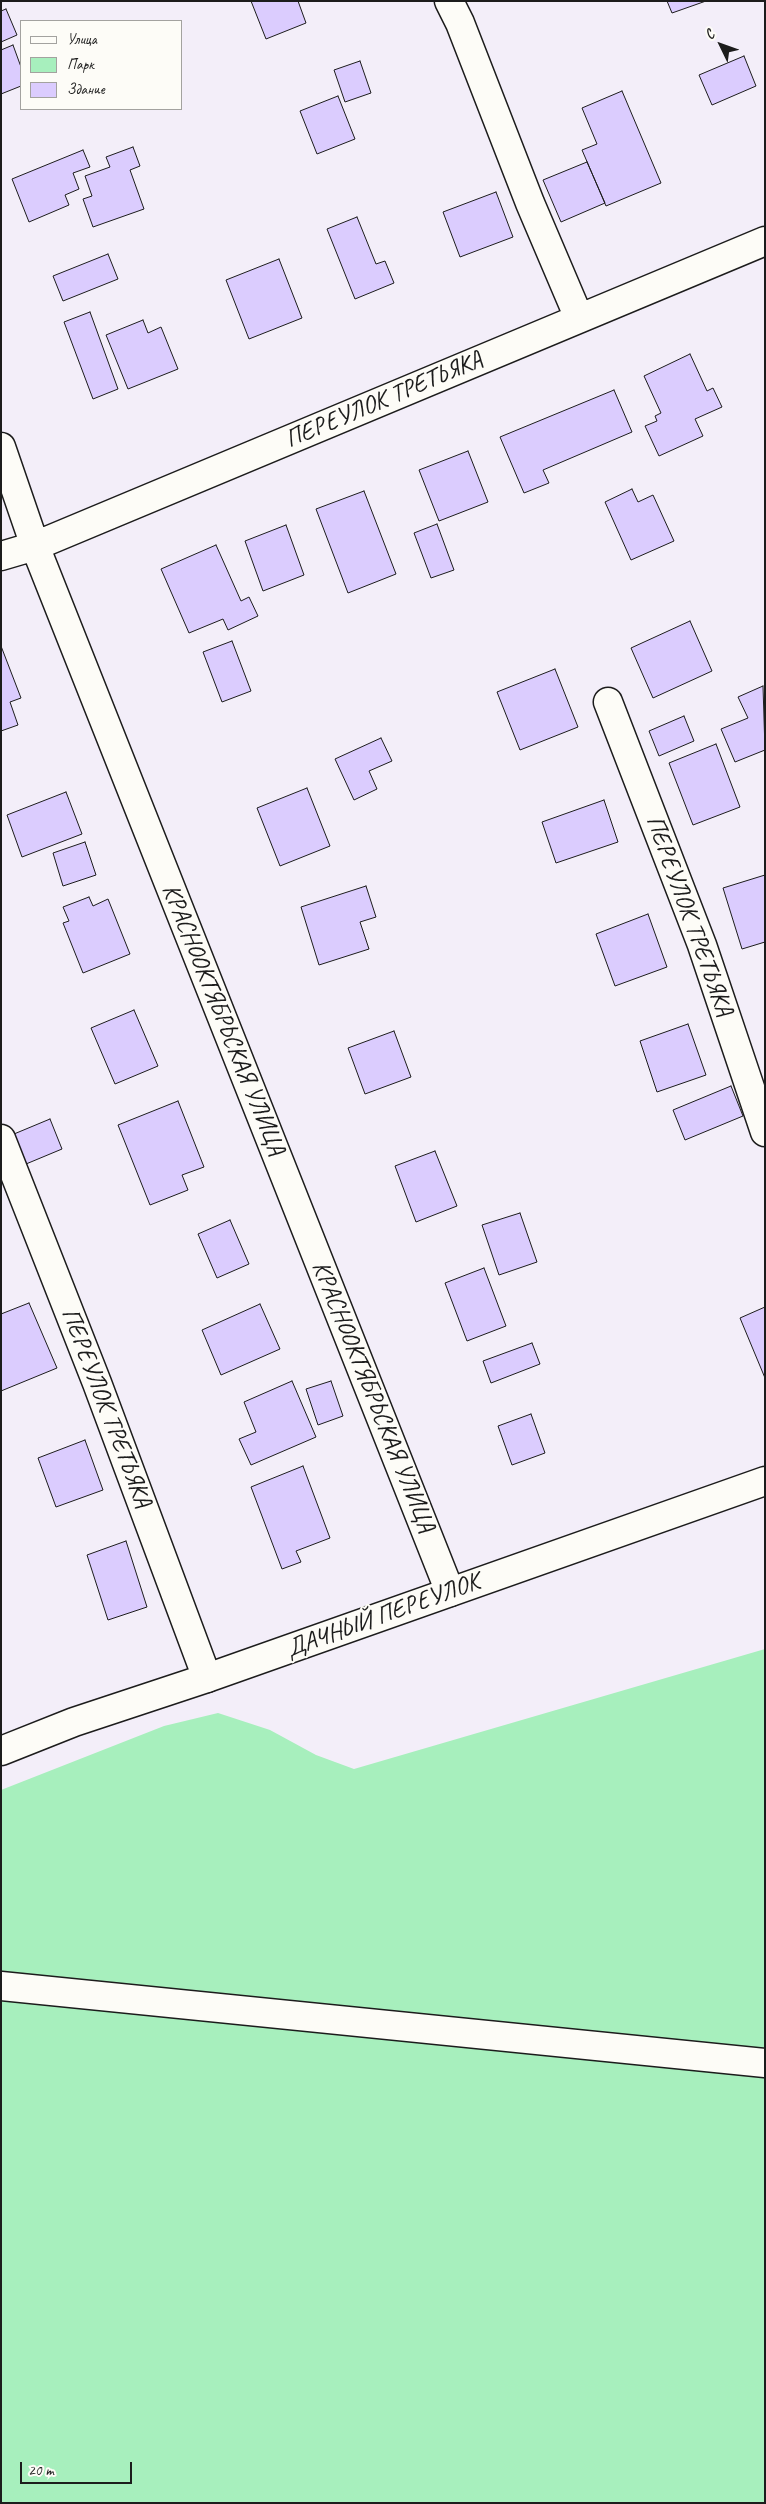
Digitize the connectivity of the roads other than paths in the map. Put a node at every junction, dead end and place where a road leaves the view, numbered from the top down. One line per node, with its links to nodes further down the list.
1 (449, 1): 3 (street)
2 (765, 241): 3 (street, ПЕРЕУЛОК ТРЕТЬЯКА)
3 (579, 318): 5 (street, ПЕРЕУЛОК ТРЕТЬЯКА)
4 (1, 447): 5 (street, КРАСНООКТЯБРЬСКАЯ УЛИЦА)
5 (34, 546): 6 (street, ПЕРЕУЛОК ТРЕТЬЯКА); 11 (street, КРАСНООКТЯБРЬСКАЯ УЛИЦА)
6 (1, 556)
7 (608, 702): 8 (street, ПЕРЕУЛОК ТРЕТЬЯКА)
8 (765, 1132)
9 (1, 1139): 12 (street, ПЕРЕУЛОК ТРЕТЬЯКА)
10 (765, 1481): 11 (street, ДАЧНЫЙ ПЕРЕУЛОК)
11 (450, 1592): 12 (street, ДАЧНЫЙ ПЕРЕУЛОК)
12 (208, 1678): 13 (street, ДАЧНЫЙ ПЕРЕУЛОК)
13 (1, 1751)
14 (1, 1986): 15 (street)
15 (765, 2063)

